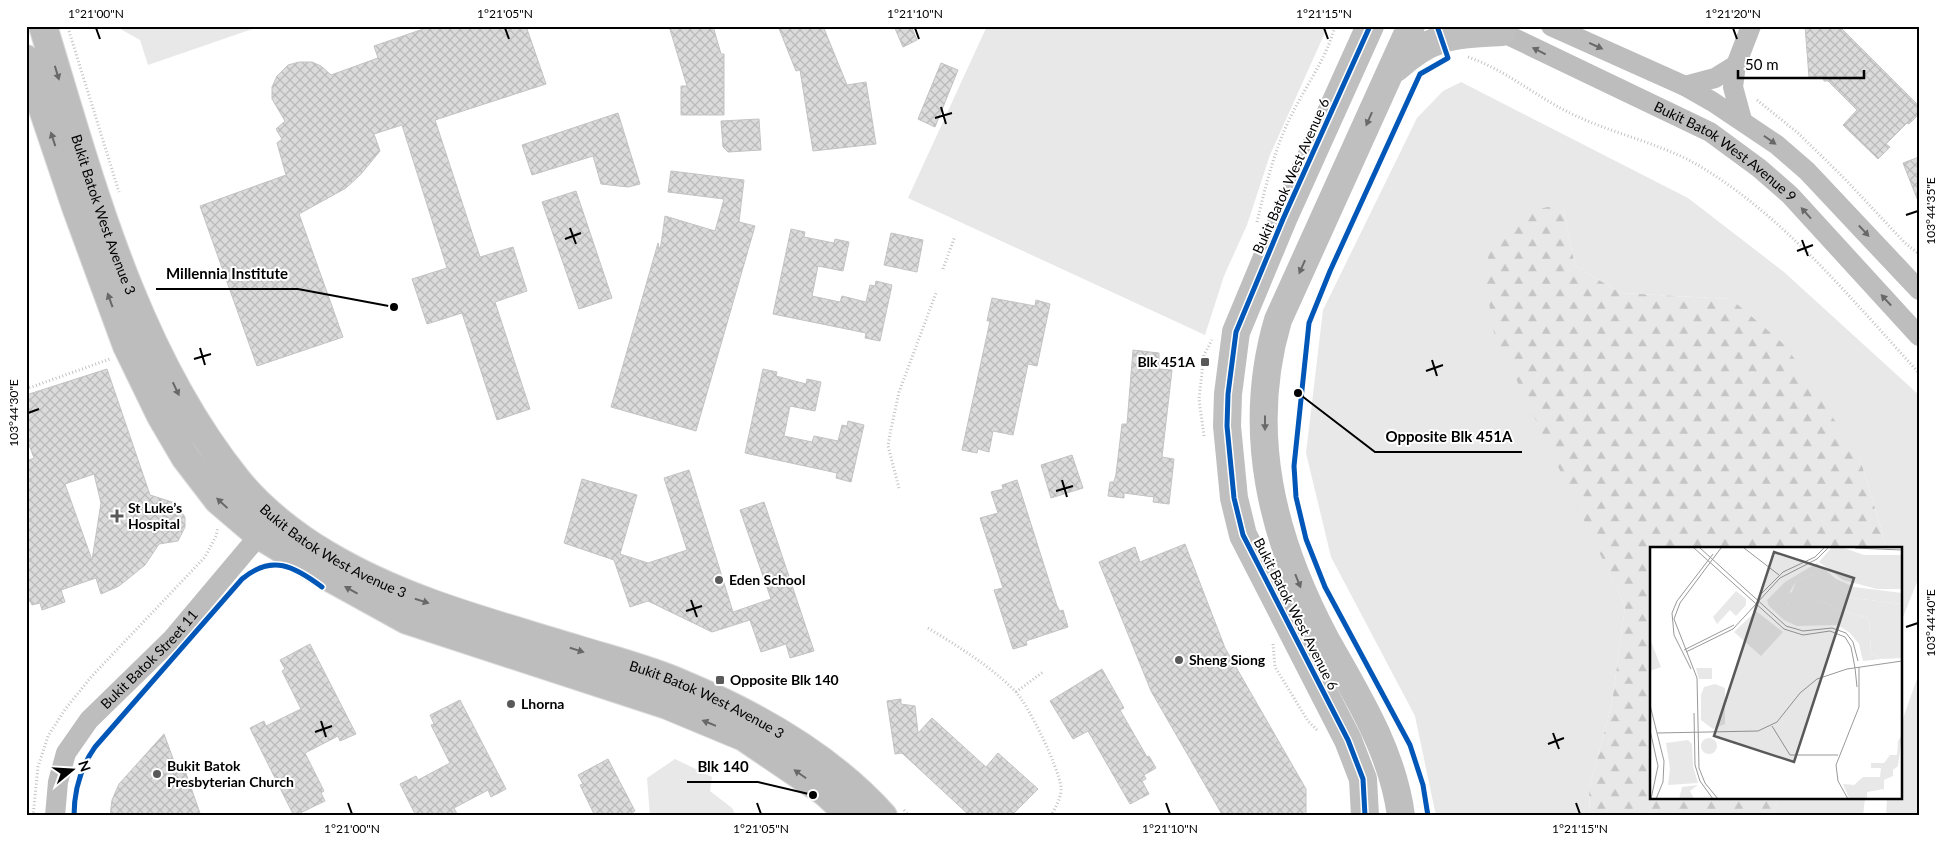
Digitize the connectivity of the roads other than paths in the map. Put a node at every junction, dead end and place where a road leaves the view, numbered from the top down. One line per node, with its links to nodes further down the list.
1 (43, 26): 16 (main road, Bukit Batok West Avenue 3, one-way to 16)
2 (1356, 26): 9 (street)
3 (1370, 26): 9 (street, Bukit Batok West Avenue 6)
4 (1411, 26): 11 (street, Bukit Batok West Avenue 6)
5 (1551, 26): 12 (street, one-way to 12)
6 (1751, 26): 10 (street)
7 (1495, 29): 11 (street); 15 (street, Bukit Batok West Avenue 9, one-way to 7)
8 (26, 59): 16 (main road, Bukit Batok West Avenue 3, one-way to 8)
9 (1353, 64): 20 (street, Bukit Batok West Avenue 6)
10 (1736, 64): 12 (street); 13 (street)
11 (1389, 75): 21 (street, Bukit Batok West Avenue 6, one-way to 21)
12 (1685, 86): 13 (street)
13 (1742, 120): 14 (street, one-way to 14)
14 (1919, 290)
15 (1919, 336)
16 (266, 526): 17 (street, Bukit Batok Street 11); 18 (main road, Bukit Batok West Avenue 3, one-way to 16); 19 (main road, Bukit Batok West Avenue 3, one-way to 19)
17 (55, 816)
18 (851, 816)
19 (882, 816)
20 (1365, 816)
21 (1401, 816)

